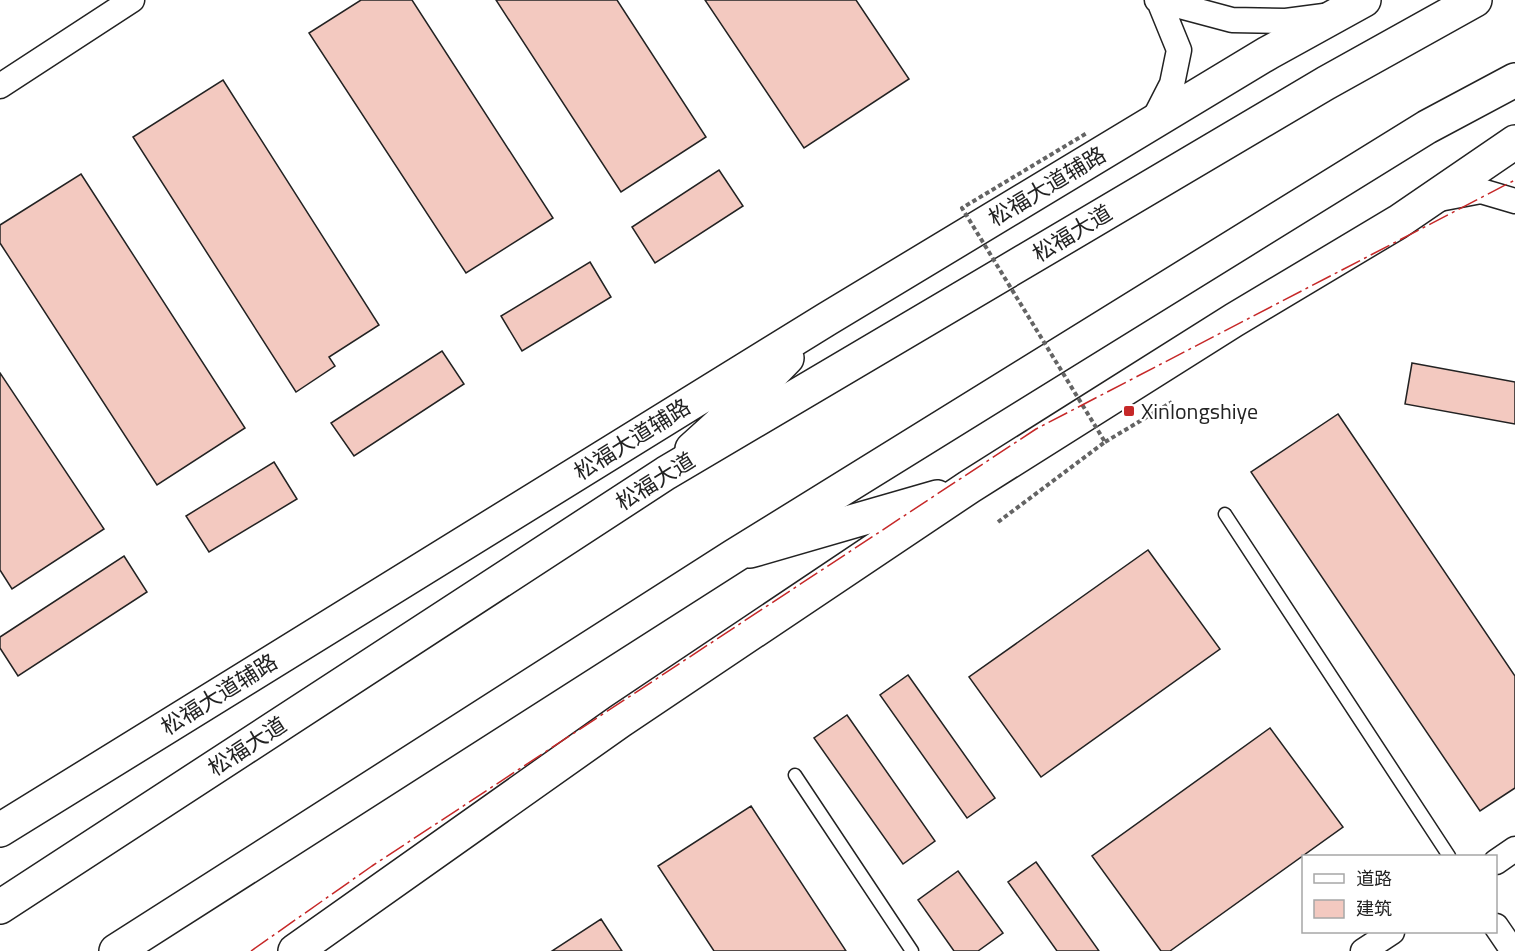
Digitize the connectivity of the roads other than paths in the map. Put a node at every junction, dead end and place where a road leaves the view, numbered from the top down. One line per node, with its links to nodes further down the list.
1 (132, 0): 6 (street)
2 (1475, 0): 12 (main road, 松福大道)
3 (1158, 1): 4 (street); 7 (street)
4 (1351, 7): 7 (main road, 松福大道辅路)
5 (1515, 80): 15 (main road)
6 (0, 86)
7 (1152, 123): 11 (main road, 松福大道辅路)
8 (1515, 142): 10 (main road)
9 (1515, 201): 10 (street)
10 (1428, 202): 13 (main road)
11 (827, 319): 12 (main road); 17 (main road, 松福大道辅路)
12 (666, 472): 21 (main road, 松福大道)
13 (969, 487): 15 (main road); 25 (main road)
14 (1225, 514): 19 (lane)
15 (734, 556): 24 (main road)
16 (795, 775): 26 (lane)
17 (0, 830)
18 (1515, 849): 20 (street)
19 (1448, 855)
20 (1497, 861)
21 (0, 907)
22 (1497, 927): 28 (street)
23 (1390, 933): 27 (street)
24 (116, 951)
25 (295, 951)
26 (912, 951)
27 (1363, 951)
28 (1513, 951)

